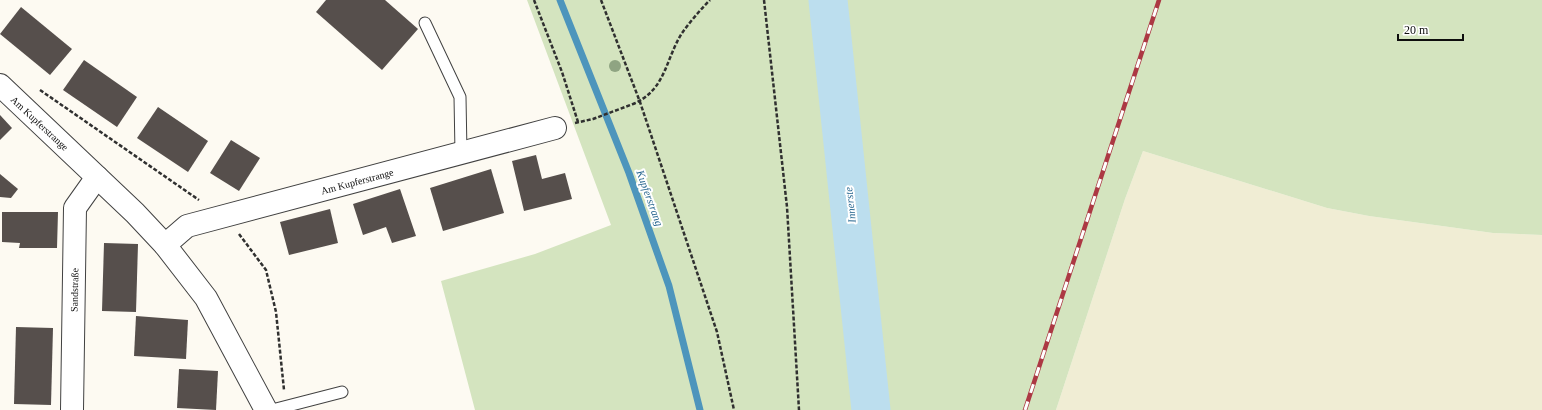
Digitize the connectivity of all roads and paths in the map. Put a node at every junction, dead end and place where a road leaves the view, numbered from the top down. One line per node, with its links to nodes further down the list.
1 (534, 0): 7 (path)
2 (601, 0): 7 (path)
3 (710, 0): 7 (path)
4 (764, 0): 17 (path)
5 (425, 23): 9 (lane)
6 (0, 85): 10 (street, Am Kupferstrange)
7 (640, 102): 16 (path)
8 (555, 128): 9 (street, Am Kupferstrange)
9 (461, 153): 11 (street, Am Kupferstrange)
10 (97, 177): 11 (street, Am Kupferstrange); 13 (street, Sandstraße)
11 (165, 245): 14 (street, Am Kupferstrange)
12 (342, 392): 15 (lane)
13 (72, 410)
14 (266, 410)
15 (272, 410)
16 (734, 410)
17 (798, 410)

